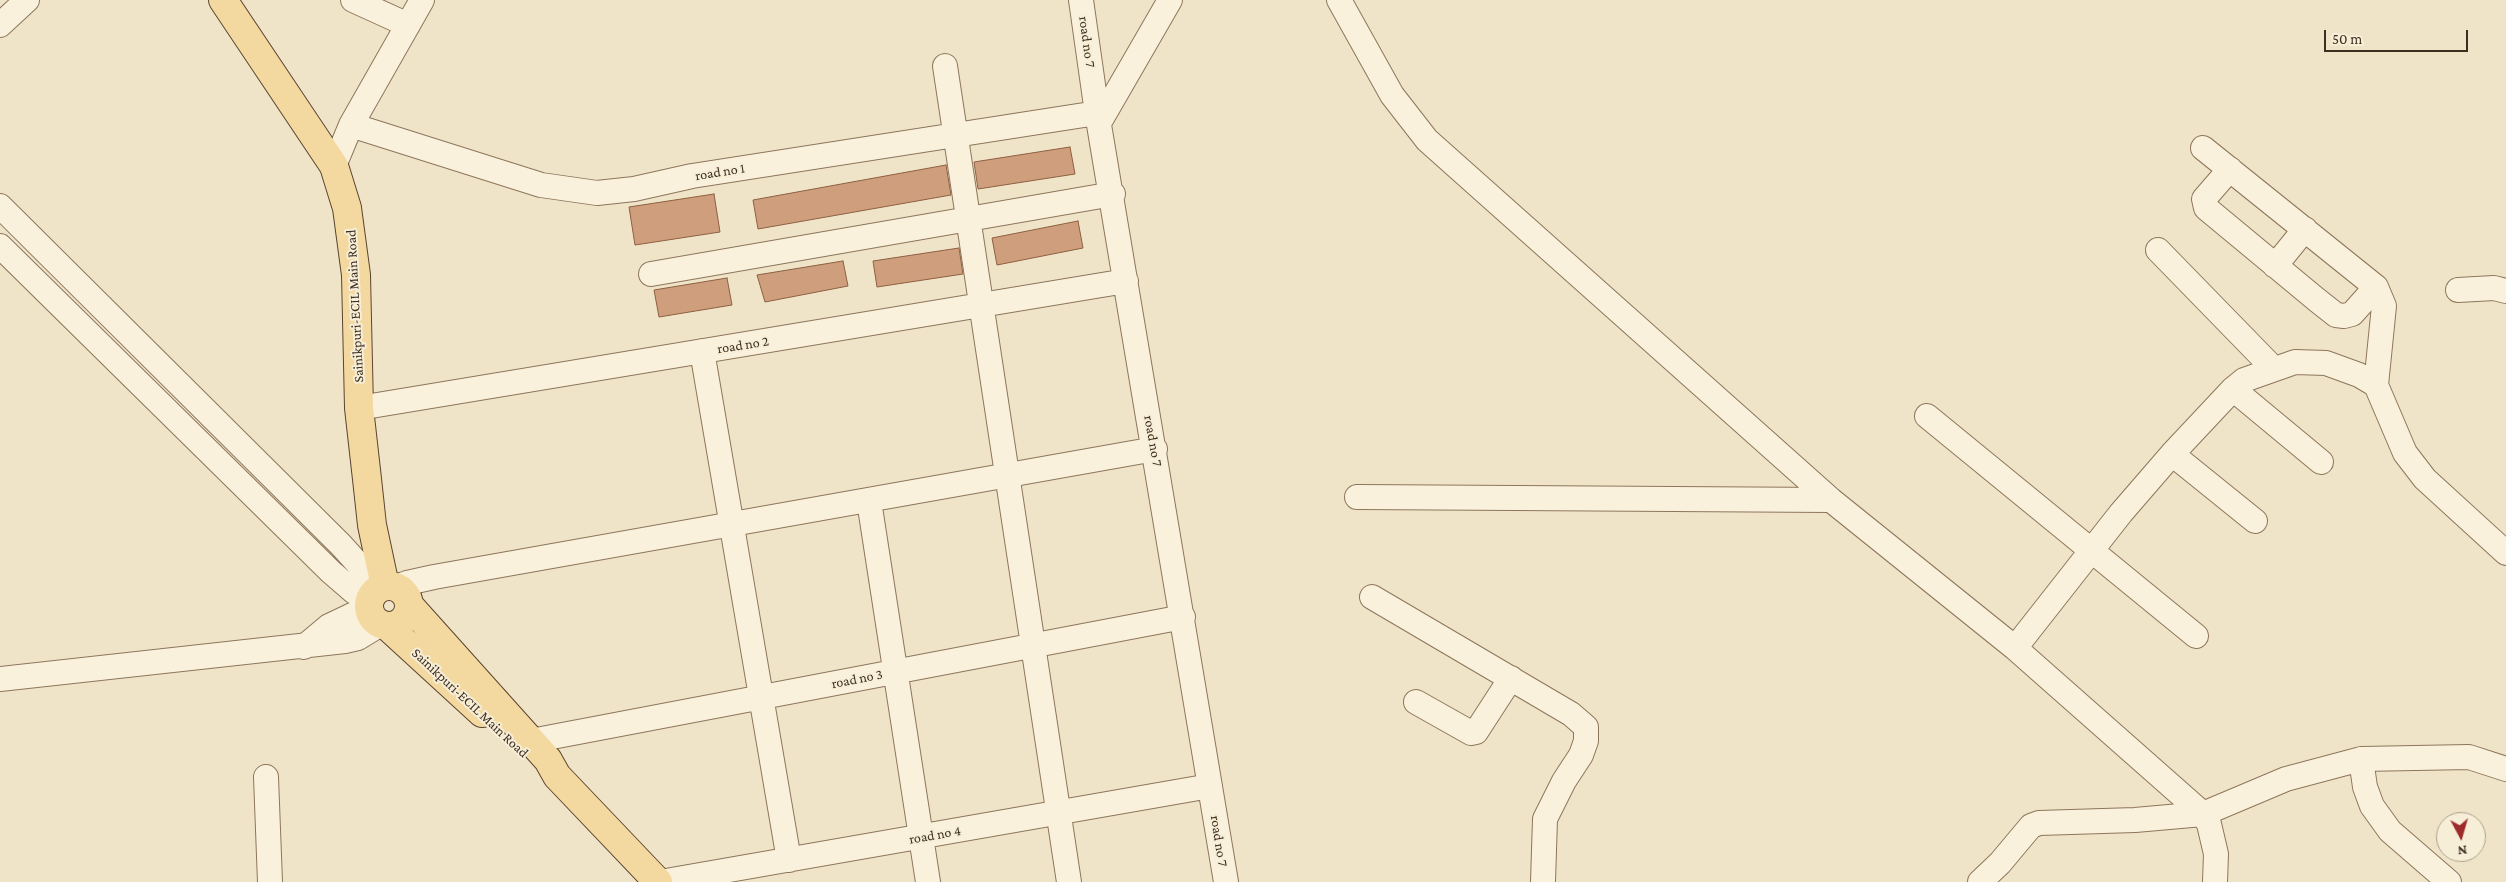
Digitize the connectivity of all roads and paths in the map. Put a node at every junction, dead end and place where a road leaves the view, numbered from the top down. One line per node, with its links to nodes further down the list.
1 (27, 0): 8 (street)
2 (223, 0): 15 (main road, Sainikpuri-ECIL Main Road)
3 (353, 0): 9 (street)
4 (422, 0): 9 (street)
5 (1081, 0): 11 (street, road no 7)
6 (1170, 0): 11 (street)
7 (1341, 1): 41 (street)
8 (0, 25)
9 (408, 25): 12 (street)
10 (945, 66): 13 (street)
11 (1098, 118): 13 (street, road no 1); 17 (street, road no 7)
12 (350, 125): 13 (street, road no 1); 15 (street)
13 (956, 136): 19 (street)
14 (2204, 148): 16 (street)
15 (334, 166): 34 (main road, Sainikpuri-ECIL Main Road)
16 (2230, 169): 20 (street); 23 (street)
17 (1113, 194): 19 (street); 25 (street, road no 7)
18 (0, 206): 48 (street)
19 (968, 218): 24 (street); 29 (street)
20 (2304, 229): 23 (street); 26 (street)
21 (0, 246): 48 (street)
22 (2158, 250): 31 (street)
23 (2276, 266): 26 (street)
24 (651, 274)
25 (1126, 281): 29 (street, road no 2); 36 (street, road no 7)
26 (2376, 288): 32 (street)
27 (2458, 290): 28 (street)
28 (2506, 291)
29 (982, 306): 30 (street, road no 2); 39 (street)
30 (702, 352): 34 (street, road no 2); 44 (street)
31 (2273, 368): 32 (street); 33 (street)
32 (2376, 385): 46 (street)
33 (2233, 390): 37 (street); 38 (street)
34 (359, 408): 48 (main road, Sainikpuri-ECIL Main Road)
35 (1927, 416): 45 (street)
36 (1154, 449): 39 (street); 49 (street, road no 7)
37 (2172, 454): 43 (street); 45 (street)
38 (2321, 462)
39 (1007, 476): 42 (street); 51 (street)
40 (1356, 497): 41 (street)
41 (1831, 500): 52 (street)
42 (869, 501): 44 (street); 53 (street)
43 (2255, 521)
44 (732, 525): 48 (street); 56 (street)
45 (2092, 553): 50 (street); 52 (street)
46 (2506, 553)
47 (1372, 597): 54 (street)
48 (385, 603): 55 (street); 58 (main road, Sainikpuri-ECIL Main Road); 61 (main road, Sainikpuri-ECIL Main Road)
49 (1183, 616): 51 (street, road no 3); 63 (street, road no 7)
50 (2196, 636)
51 (1033, 646): 53 (street, road no 3); 64 (street)
52 (2015, 648): 65 (street)
53 (894, 672): 56 (street, road no 3); 66 (street)
54 (1511, 678): 57 (street); 74 (street)
55 (0, 679)
56 (762, 697): 58 (street, road no 3); 67 (street)
57 (1416, 702)
58 (531, 740): 61 (main road, Sainikpuri-ECIL Main Road)
59 (2361, 759): 60 (street); 65 (street); 68 (street)
60 (2506, 769)
61 (557, 776): 70 (main road, Sainikpuri-ECIL Main Road)
62 (266, 777): 69 (street)
63 (1210, 786): 64 (street, road no 4); 73 (street, road no 7)
64 (1058, 813): 66 (street, road no 4); 72 (street)
65 (2203, 814): 75 (street); 76 (street)
66 (921, 837): 67 (street, road no 4); 71 (street)
67 (789, 860): 70 (street, road no 4)
68 (2444, 881)
69 (270, 882)
70 (659, 882)
71 (928, 882)
72 (1069, 882)
73 (1226, 882)
74 (1543, 882)
75 (1980, 882)
76 (2215, 882)

